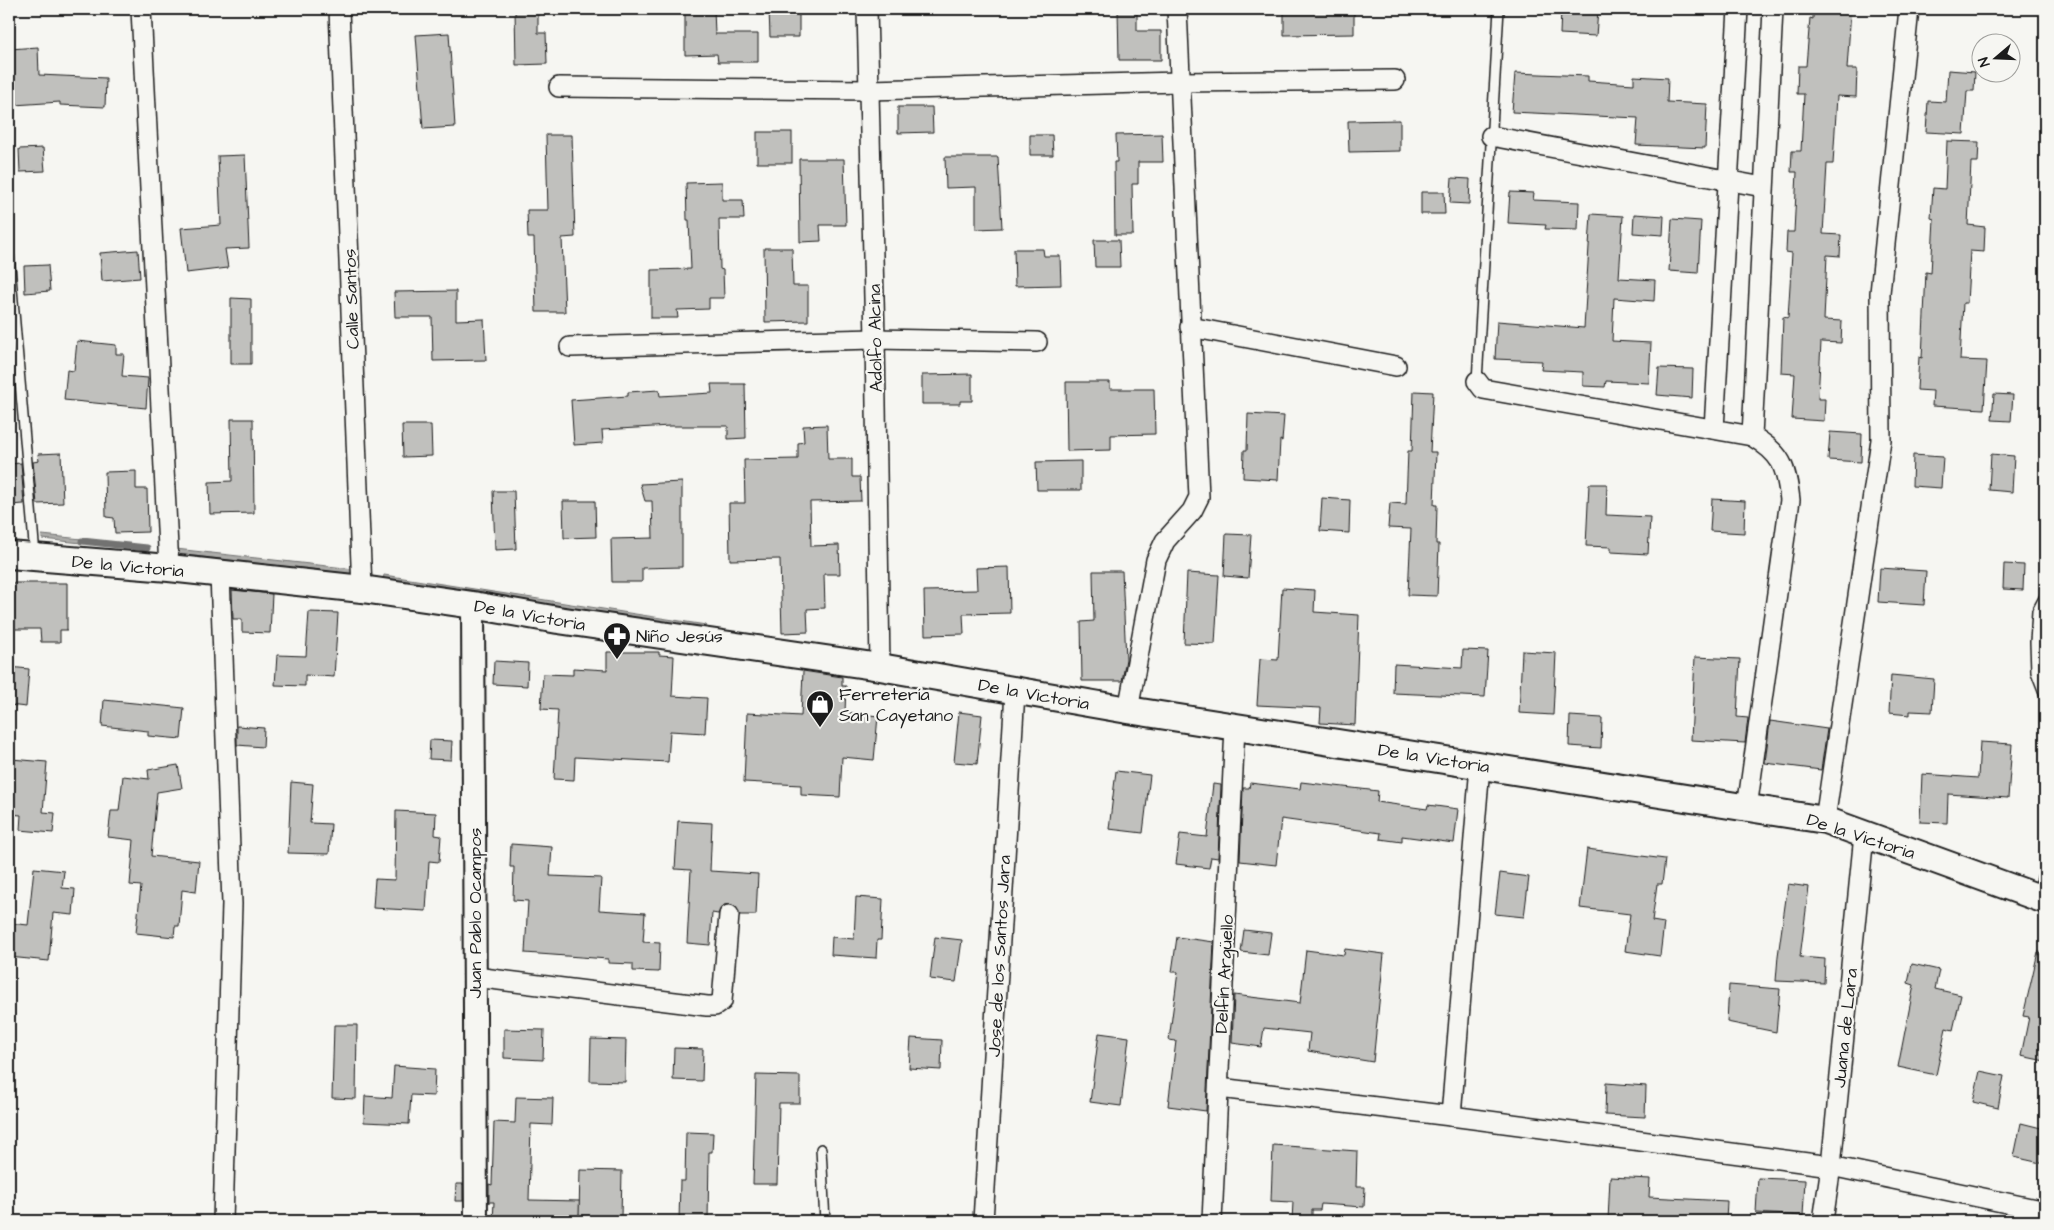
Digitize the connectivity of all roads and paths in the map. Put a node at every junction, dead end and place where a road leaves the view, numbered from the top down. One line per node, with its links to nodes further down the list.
1 (141, 9): 27 (street)
2 (339, 9): 29 (street, Calle Santos)
3 (867, 9): 12 (street, Adolfo Alcina)
4 (1177, 9): 10 (street)
5 (1499, 9): 13 (lane)
6 (1738, 9): 14 (street)
7 (1773, 9): 15 (street)
8 (1909, 9): 39 (street)
9 (1395, 80): 10 (street)
10 (1180, 82): 12 (street); 17 (street)
11 (559, 87): 12 (street)
12 (868, 90): 18 (street, Adolfo Alcina)
13 (1491, 136): 14 (street); 22 (lane)
14 (1729, 179): 15 (street); 23 (street)
15 (1764, 187): 24 (street)
16 (9, 254): 26 (lane)
17 (1190, 327): 21 (street); 35 (street)
18 (875, 339): 19 (street); 20 (street); 32 (street, Adolfo Alcina)
19 (1037, 342)
20 (570, 347)
21 (1396, 366)
22 (1477, 381): 23 (street)
23 (1714, 429): 24 (street)
24 (1752, 436): 38 (street)
25 (9, 555): 26 (main road, De la Victoria)
26 (36, 558): 27 (main road, De la Victoria)
27 (169, 568): 28 (main road, De la Victoria)
28 (220, 574): 29 (main road, De la Victoria); 50 (street)
29 (362, 589): 31 (main road, De la Victoria)
30 (2045, 596): 34 (lane)
31 (473, 604): 32 (main road, De la Victoria); 44 (street, Juan Pablo Ocampos)
32 (880, 667): 33 (main road, De la Victoria)
33 (1015, 692): 35 (main road, De la Victoria); 53 (street, Jose de los Santos Jara)
34 (2045, 695)
35 (1128, 710): 36 (main road, De la Victoria)
36 (1235, 727): 37 (main road, De la Victoria); 45 (street, Delfín Argüello)
37 (1480, 766): 38 (main road, De la Victoria); 46 (street)
38 (1747, 808): 39 (main road, De la Victoria)
39 (1825, 820): 40 (main road, De la Victoria)
40 (1864, 834): 42 (main road, De la Victoria); 48 (street, Juana de Lara)
41 (2045, 867): 42 (lane)
42 (2041, 898)
43 (728, 915): 44 (street)
44 (475, 977): 51 (street, Juan Pablo Ocampos)
45 (1219, 1088): 46 (street); 54 (street, Delfín Argüello)
46 (1450, 1116): 48 (street)
47 (821, 1149): 52 (lane)
48 (1831, 1166): 49 (street); 55 (street, Juana de Lara)
49 (2045, 1211)
50 (223, 1221)
51 (476, 1221)
52 (825, 1221)
53 (983, 1221)
54 (1212, 1221)
55 (1823, 1221)

